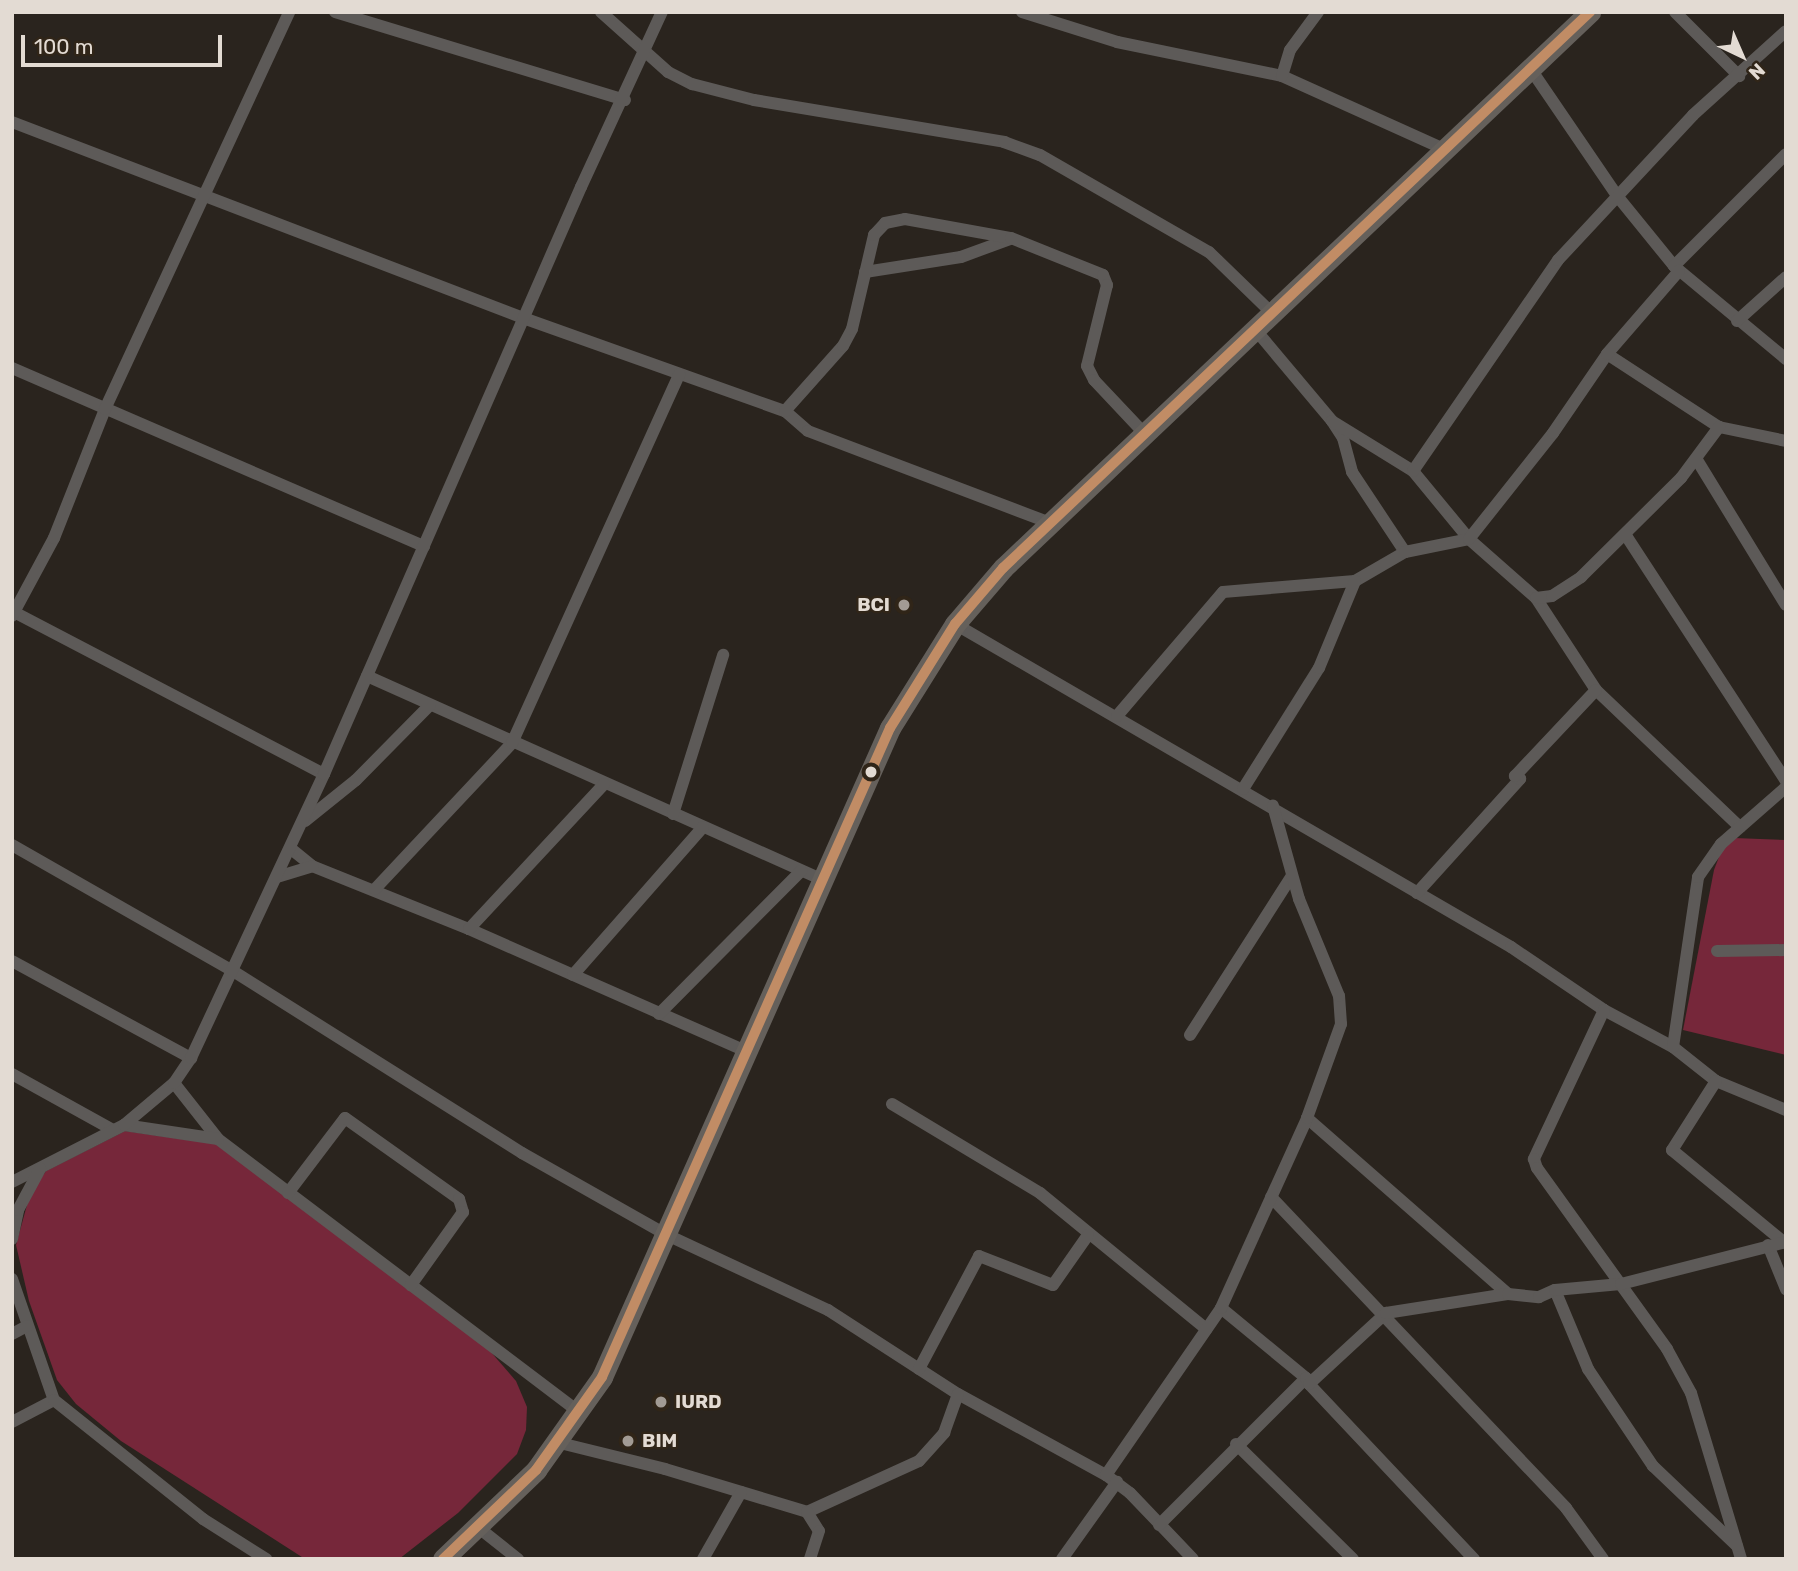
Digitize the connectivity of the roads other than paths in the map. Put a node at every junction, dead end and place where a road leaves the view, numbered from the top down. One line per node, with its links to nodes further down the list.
1 (289, 12): 18 (street)
2 (335, 12): 14 (street)
3 (601, 12): 10 (street)
4 (662, 12): 10 (street)
5 (1022, 12): 12 (street)
6 (1318, 12): 12 (street)
7 (1590, 12): 11 (highway)
8 (1675, 12): 13 (street)
9 (1786, 31): 13 (street)
10 (646, 54): 14 (street); 24 (street)
11 (1532, 71): 16 (highway); 19 (street)
12 (1282, 76): 16 (street)
13 (1739, 76): 19 (street)
14 (625, 100): 25 (street)
15 (12, 122): 18 (street)
16 (1446, 150): 24 (highway)
17 (1786, 154): 21 (street)
18 (203, 195): 25 (street); 32 (street)
19 (1618, 197): 21 (street); 39 (street)
20 (1011, 239): 22 (street); 22 (street); 36 (street)
21 (1676, 269): 26 (street); 28 (street)
22 (865, 272): 33 (street)
23 (1786, 277): 26 (street)
24 (1271, 312): 27 (highway)
25 (526, 319): 31 (street); 43 (street)
26 (1737, 321): 29 (street)
27 (1254, 328): 34 (street); 36 (highway)
28 (1607, 355): 35 (street); 42 (street)
29 (1786, 359)
30 (12, 368): 32 (street)
31 (680, 374): 33 (street); 55 (street)
32 (105, 409): 43 (street); 48 (street)
33 (785, 411): 40 (street)
34 (1332, 421): 39 (street); 44 (street)
35 (1719, 426): 37 (street); 38 (street)
36 (1144, 433): 40 (highway)
37 (1786, 441)
38 (1697, 460): 41 (street); 47 (street)
39 (1413, 471): 42 (street)
40 (1050, 523): 49 (highway)
41 (1625, 534): 46 (street); 57 (street)
42 (1469, 539): 44 (street); 46 (street)
43 (424, 546): 51 (street)
44 (1405, 552): 45 (street)
45 (1355, 581): 54 (street); 60 (street)
46 (1536, 598): 52 (street)
47 (1786, 605)
48 (13, 613): 56 (street)
49 (955, 624): 54 (street); 72 (highway)
50 (723, 655): 62 (street)
51 (367, 676): 53 (street); 56 (street)
52 (1596, 690): 65 (street); 74 (street)
53 (430, 705): 55 (street); 63 (street)
54 (1116, 716): 60 (street)
55 (512, 743): 58 (street); 73 (street)
56 (324, 774): 63 (street)
57 (1786, 780)
58 (604, 784): 62 (street); 75 (street)
59 (1786, 787): 65 (street)
60 (1243, 789): 61 (street)
61 (1273, 806): 71 (street); 74 (street)
62 (673, 814): 64 (street)
63 (302, 824): 67 (street)
64 (703, 827): 69 (street); 80 (street)
65 (1740, 827): 84 (street)
66 (12, 845): 79 (street)
67 (290, 848): 68 (street); 70 (street)
68 (312, 866): 70 (street); 73 (street)
69 (801, 871): 72 (street); 82 (street)
70 (277, 877): 79 (street)
71 (1291, 877): 83 (street); 92 (street)
72 (822, 880): 85 (highway)
73 (375, 889): 75 (street)
74 (1417, 893): 81 (street)
75 (470, 929): 80 (street)
76 (1786, 950): 77 (street)
77 (1717, 951)
78 (12, 961): 86 (street)
79 (233, 971): 86 (street); 100 (street)
80 (573, 975): 82 (street)
81 (1604, 1010): 84 (street); 106 (street)
82 (659, 1014): 85 (street)
83 (1190, 1035)
84 (1673, 1047): 88 (street)
85 (746, 1051): 100 (highway)
86 (191, 1058): 89 (street)
87 (12, 1074): 93 (street)
88 (1716, 1081): 91 (street); 103 (street)
89 (174, 1083): 93 (street); 94 (street)
90 (892, 1104): 101 (street)
91 (1786, 1110)
92 (1307, 1118): 98 (street); 110 (street)
93 (119, 1127): 94 (street); 95 (street)
94 (218, 1139): 97 (street)
95 (40, 1168): 96 (street); 99 (street)
96 (12, 1182)
97 (288, 1193): 107 (street); 107 (street)
98 (1271, 1197): 111 (street); 112 (street)
99 (15, 1208): 102 (street)
100 (665, 1234): 116 (street); 120 (highway)
101 (1088, 1235): 114 (street); 116 (street)
102 (12, 1239)
103 (1785, 1242): 104 (street)
104 (1768, 1245): 106 (street); 108 (street)
105 (12, 1279): 113 (street)
106 (1621, 1284): 109 (street); 129 (street)
107 (411, 1285): 120 (street)
108 (1786, 1289)
109 (1555, 1290): 110 (street); 129 (street)
110 (1508, 1294): 112 (street)
111 (1221, 1308): 114 (street); 117 (street)
112 (1386, 1313): 117 (street); 139 (street)
113 (27, 1326): 115 (street); 119 (street)
114 (1206, 1329): 124 (street)
115 (12, 1335)
116 (919, 1369): 118 (street)
117 (1308, 1381): 123 (street); 138 (street)
118 (958, 1394): 124 (street); 126 (street)
119 (54, 1400): 121 (street); 130 (street)
120 (580, 1413): 122 (highway)
121 (12, 1422)
122 (559, 1443): 125 (street); 128 (highway)
123 (1236, 1444): 127 (street); 137 (street)
124 (1111, 1478): 127 (street); 135 (street)
125 (741, 1492): 126 (street); 133 (street)
126 (807, 1512): 134 (street)
127 (1159, 1525): 136 (street)
128 (479, 1528): 131 (highway); 132 (street)
129 (1739, 1552)
130 (266, 1559)
131 (443, 1559)
132 (518, 1559)
133 (704, 1559)
134 (810, 1559)
135 (1062, 1559)
136 (1193, 1559)
137 (1353, 1559)
138 (1474, 1559)
139 (1603, 1559)

